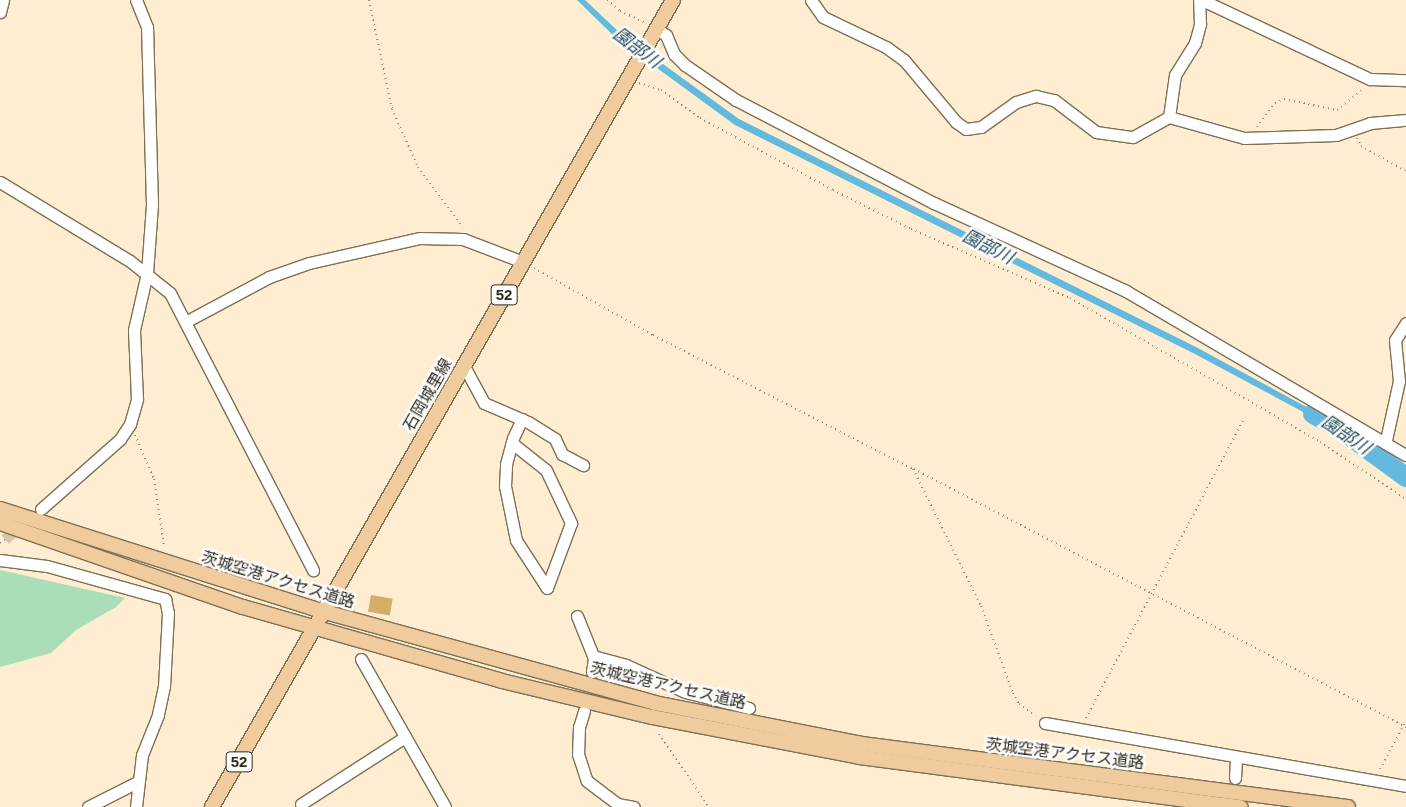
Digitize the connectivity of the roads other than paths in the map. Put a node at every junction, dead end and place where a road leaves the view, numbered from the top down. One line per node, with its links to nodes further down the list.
1 (3, 0): 6 (street)
2 (136, 0): 13 (street)
3 (673, 0): 7 (main road, 石岡城里線 / 52)
4 (811, 0): 9 (street)
5 (1200, 0): 8 (street); 9 (street)
6 (0, 12)
7 (654, 34): 12 (main road, 石岡城里線 / 52); 18 (street)
8 (1406, 80)
9 (1169, 117): 10 (street)
10 (1406, 120)
11 (0, 182): 13 (street)
12 (523, 262): 14 (street); 16 (main road, 石岡城里線 / 52)
13 (147, 273): 14 (street); 22 (street)
14 (187, 321): 26 (street)
15 (1406, 323): 18 (street)
16 (464, 366): 17 (street); 27 (main road, 石岡城里線 / 52)
17 (522, 419): 19 (street); 21 (street)
18 (1386, 440): 20 (street)
19 (512, 443): 19 (street)
20 (1406, 455)
21 (583, 464)
22 (41, 508)
23 (0, 509): 27 (main road, 茨城空港アクセス道路)
24 (0, 523): 29 (main road, 茨城空港アクセス道路)
25 (0, 560): 39 (street)
26 (313, 570)
27 (325, 612): 29 (main road, 石岡城里線 / 52); 48 (main road, 茨城空港アクセス道路)
28 (577, 616): 30 (street)
29 (316, 628): 44 (main road, 石岡城里線 / 52); 47 (main road, 茨城空港アクセス道路)
30 (594, 656): 32 (street); 33 (street)
31 (361, 659): 36 (street)
32 (592, 672)
33 (749, 708)
34 (584, 711): 46 (street)
35 (1046, 723): 37 (street)
36 (405, 737): 41 (street); 45 (street)
37 (1236, 757): 38 (street); 40 (street)
38 (1235, 778)
39 (137, 782): 42 (street); 43 (street)
40 (1406, 786)
41 (301, 804)
42 (88, 807)
43 (136, 807)
44 (212, 807)
45 (445, 807)
46 (634, 807)
47 (1241, 807)
48 (1348, 807)

